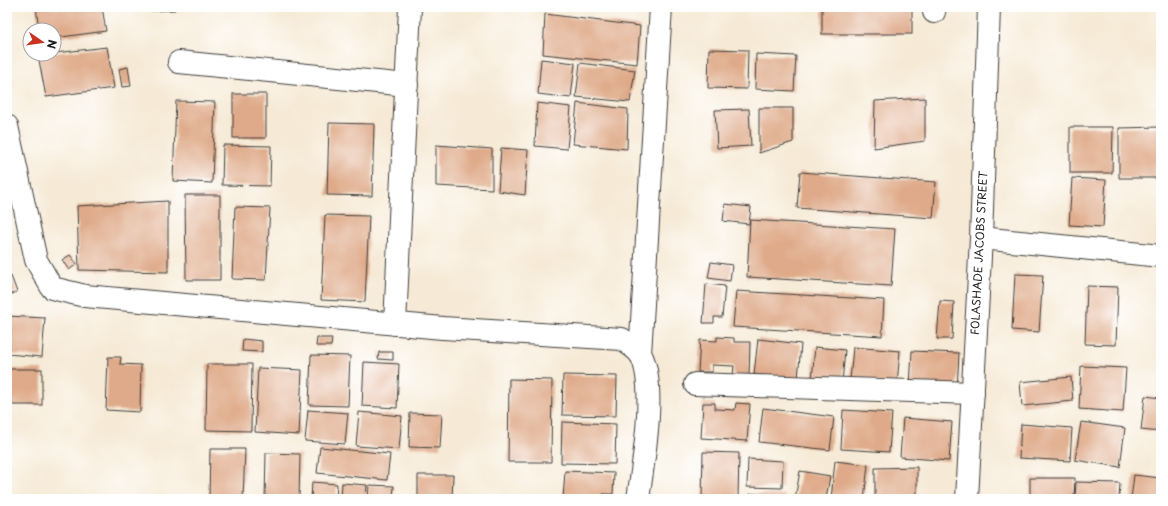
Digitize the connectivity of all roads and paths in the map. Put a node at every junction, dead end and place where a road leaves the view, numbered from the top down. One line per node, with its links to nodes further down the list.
1 (410, 7): 5 (street)
2 (661, 7): 10 (street)
3 (989, 7): 7 (street, FOLASHADE JACOBS STREET)
4 (178, 62): 5 (street)
5 (407, 85): 9 (street)
6 (7, 126): 9 (street)
7 (981, 238): 8 (street); 12 (street, FOLASHADE JACOBS STREET)
8 (1161, 256)
9 (395, 324): 10 (street)
10 (640, 354): 13 (street)
11 (695, 384): 12 (street)
12 (973, 393): 14 (street, FOLASHADE JACOBS STREET)
13 (638, 499)
14 (967, 499)

